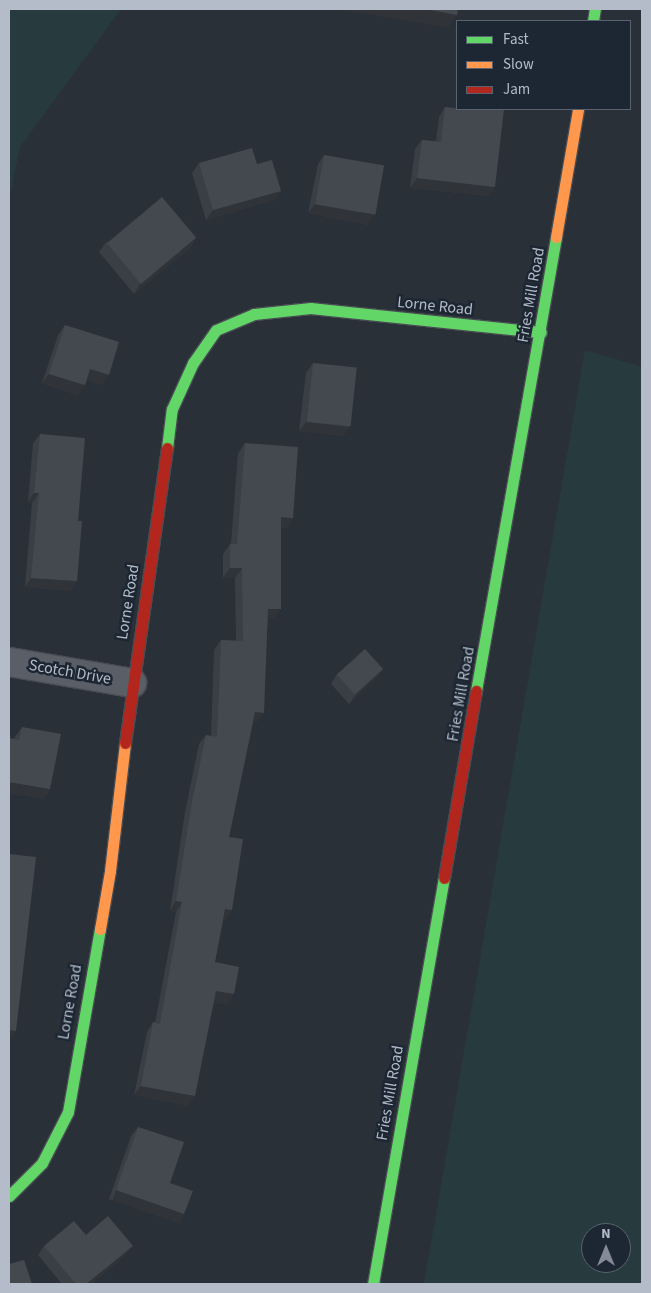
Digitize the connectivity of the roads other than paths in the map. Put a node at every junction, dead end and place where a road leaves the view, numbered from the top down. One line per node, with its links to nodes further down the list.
1 (578, 110): 2 (street, Fries Mill Road)
2 (541, 332): 4 (street, Lorne Road); 6 (street, Fries Mill Road)
3 (9, 662): 4 (street, Scotch Drive)
4 (132, 683): 5 (street, Lorne Road)
5 (9, 1196)
6 (373, 1284)

